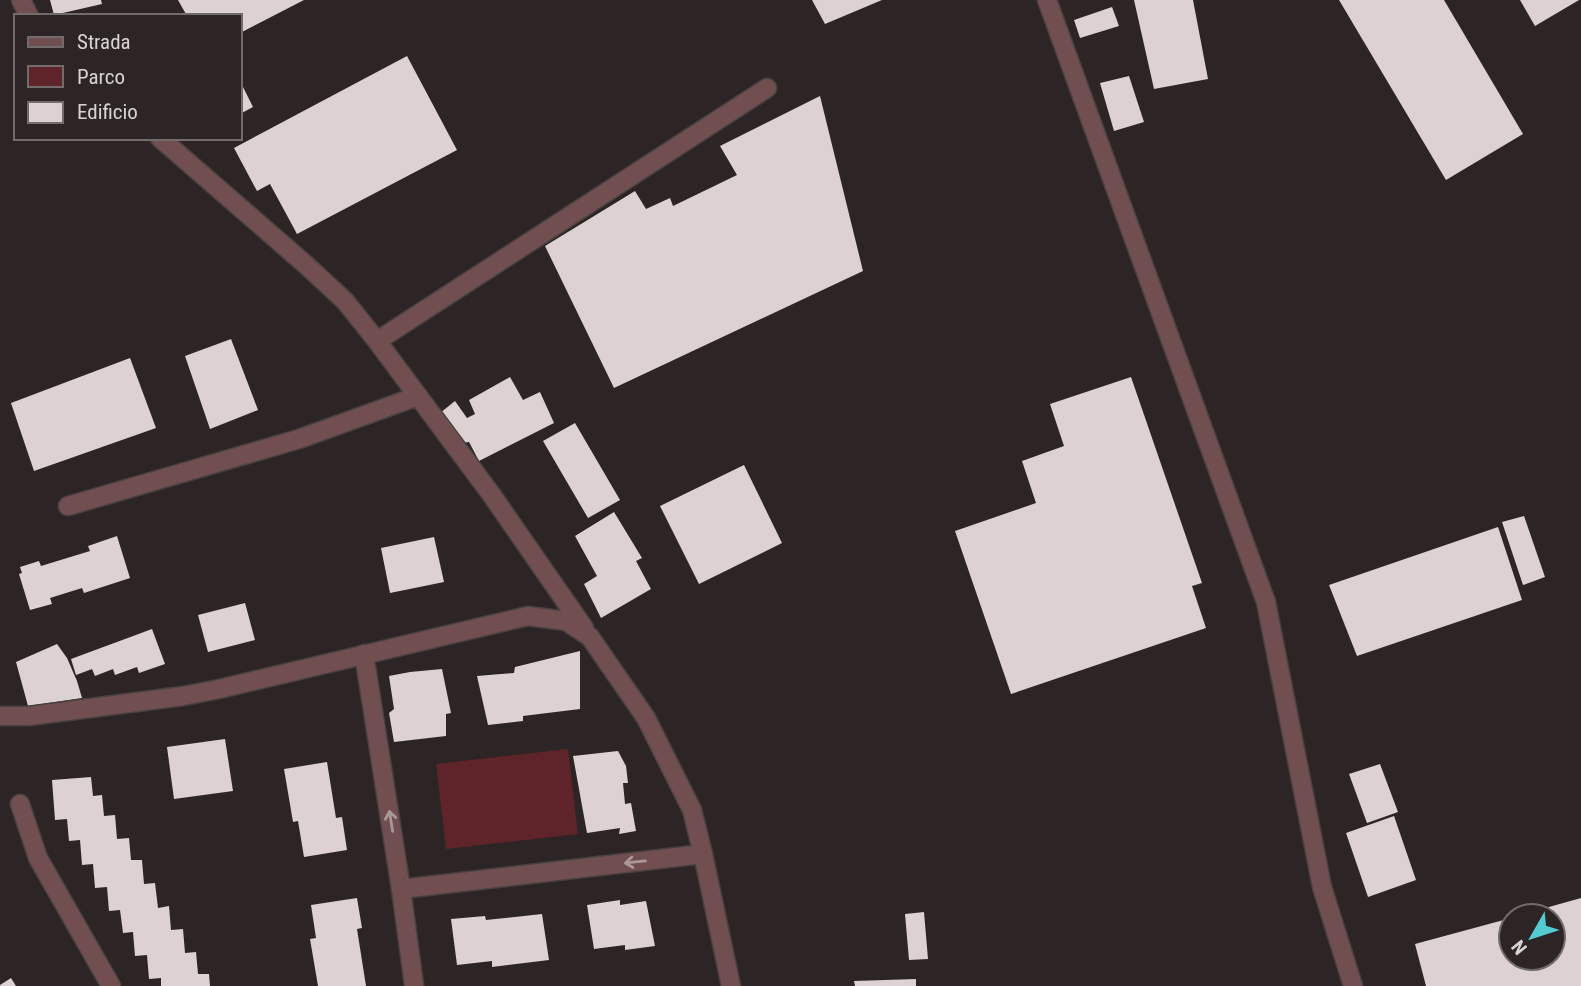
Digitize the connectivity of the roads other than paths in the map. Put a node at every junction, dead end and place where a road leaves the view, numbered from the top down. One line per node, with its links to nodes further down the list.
1 (1047, 0): 16 (street)
2 (767, 88): 4 (street)
3 (162, 140): 4 (street)
4 (377, 341): 5 (street)
5 (418, 396): 6 (street); 7 (street)
6 (68, 506)
7 (590, 637): 8 (street); 11 (street)
8 (364, 654): 9 (street); 12 (street, one-way to 8)
9 (1, 712)
10 (20, 804): 14 (street)
11 (703, 853): 12 (street, one-way to 12); 15 (street)
12 (401, 889): 13 (street)
13 (414, 985)
14 (111, 986)
15 (731, 986)
16 (1353, 986)

